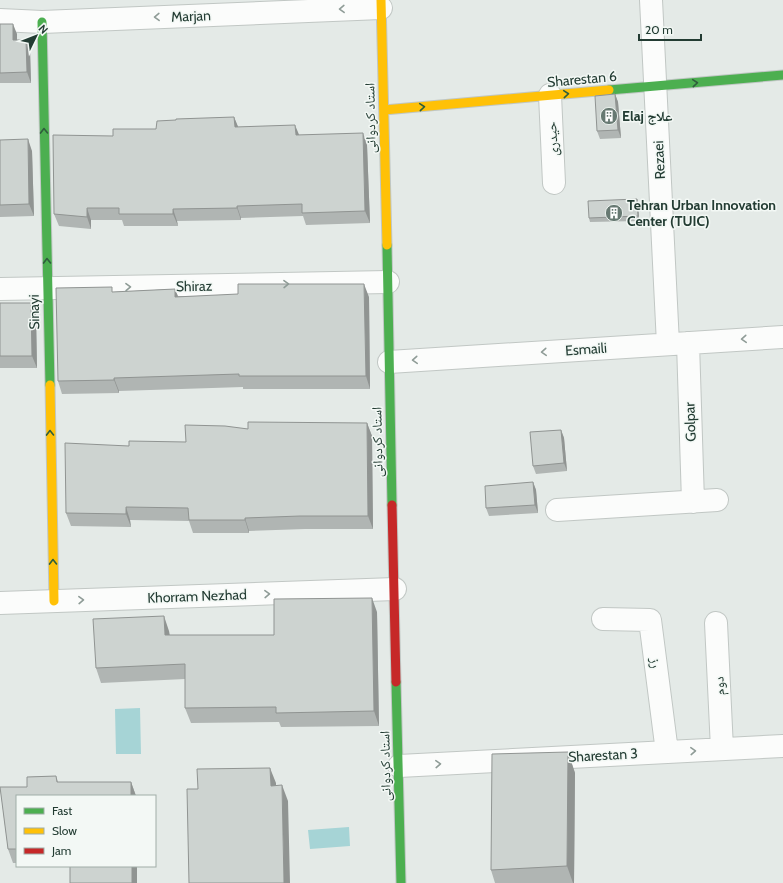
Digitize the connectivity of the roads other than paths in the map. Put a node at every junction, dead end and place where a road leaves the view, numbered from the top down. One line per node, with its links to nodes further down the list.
1 (651, 0): 6 (street, Rezaei)
2 (381, 4): 4 (street, Marjan, one-way to 4); 8 (street, استاد کردوانی)
3 (0, 20): 4 (street, Marjan)
4 (42, 22): 11 (street, Sinayi, one-way to 4)
5 (783, 75): 6 (street, Sharestan 6, one-way to 5)
6 (655, 86): 7 (street, Sharestan 6, one-way to 6); 14 (street, Rezaei)
7 (550, 96): 8 (street, Sharestan 6, one-way to 7); 9 (street, حیدری)
8 (384, 110): 10 (street, استاد کردوانی)
9 (554, 183)
10 (388, 282): 11 (street, Shiraz, one-way to 10); 15 (street, استاد کردوانی)
11 (47, 288): 12 (street, Shiraz); 20 (street, Sinayi, one-way to 11)
12 (0, 289)
13 (783, 337): 14 (street, Esmaili, one-way to 14)
14 (678, 343): 15 (street, Esmaili, one-way to 15); 17 (street, Golpar)
15 (389, 362): 19 (street, استاد کردوانی)
16 (717, 500): 17 (street)
17 (693, 502): 18 (street)
18 (557, 510)
19 (395, 589): 20 (street, Khorram Nezhad, one-way to 19); 27 (street, استاد کردوانی)
20 (54, 602): 21 (street, Khorram Nezhad)
21 (0, 603)
22 (603, 619): 26 (street, رز)
23 (716, 623): 25 (street, دوم)
24 (783, 746): 25 (street, Sharestan 3)
25 (722, 749): 26 (street, Sharestan 3, one-way to 25)
26 (667, 752): 27 (street, Sharestan 3, one-way to 26)
27 (399, 766): 28 (street, استاد کردوانی)
28 (401, 883)

